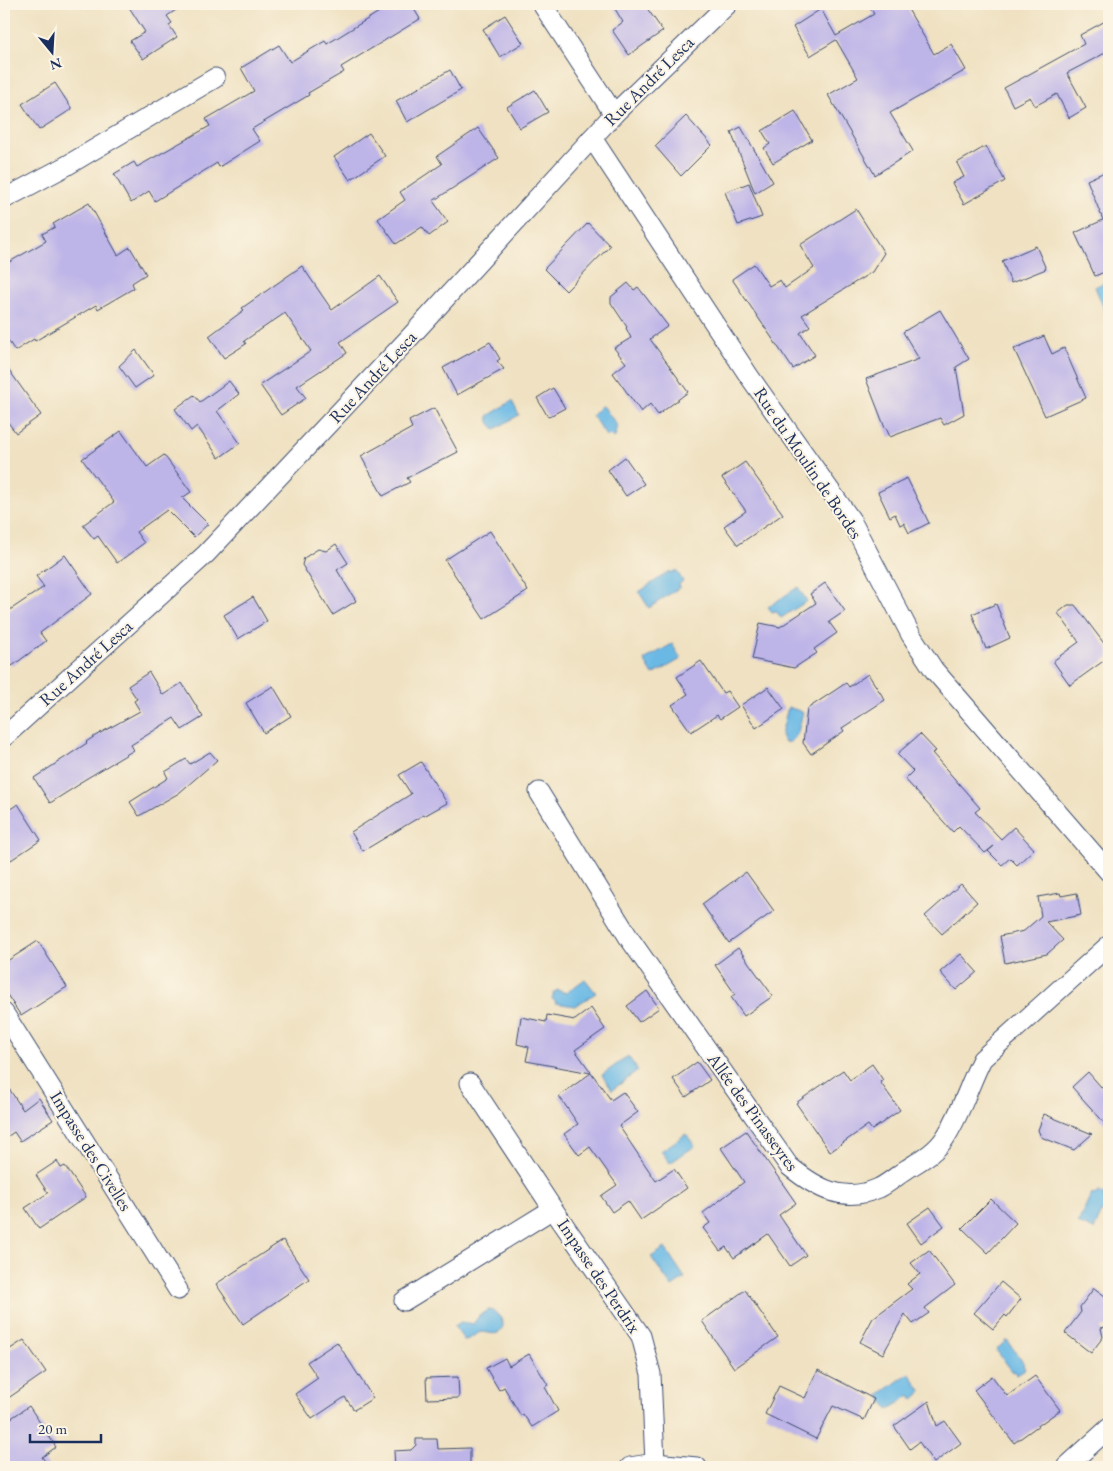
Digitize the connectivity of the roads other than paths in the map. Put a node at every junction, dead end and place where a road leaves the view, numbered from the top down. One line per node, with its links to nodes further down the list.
1 (542, 4): 4 (street)
2 (728, 4): 4 (street, Rue André Lesca)
3 (215, 78): 6 (street)
4 (614, 114): 5 (street, Rue André Lesca)
5 (592, 138): 7 (street, Rue André Lesca); 9 (street, Rue du Moulin de Bordes)
6 (4, 199)
7 (4, 737)
8 (538, 792): 10 (street, Allée des Pinasseyres)
9 (1109, 872)
10 (1109, 945)
11 (4, 1013): 14 (street, Impasse des Civelles)
12 (470, 1083): 13 (street, Impasse des Perdrix)
13 (553, 1209): 15 (street, Impasse des Perdrix); 17 (street, Impasse des Perdrix)
14 (178, 1290)
15 (404, 1301)
16 (1109, 1428): 20 (street)
17 (655, 1463): 18 (street); 19 (street)
18 (630, 1467)
19 (697, 1467)
20 (1066, 1467)

